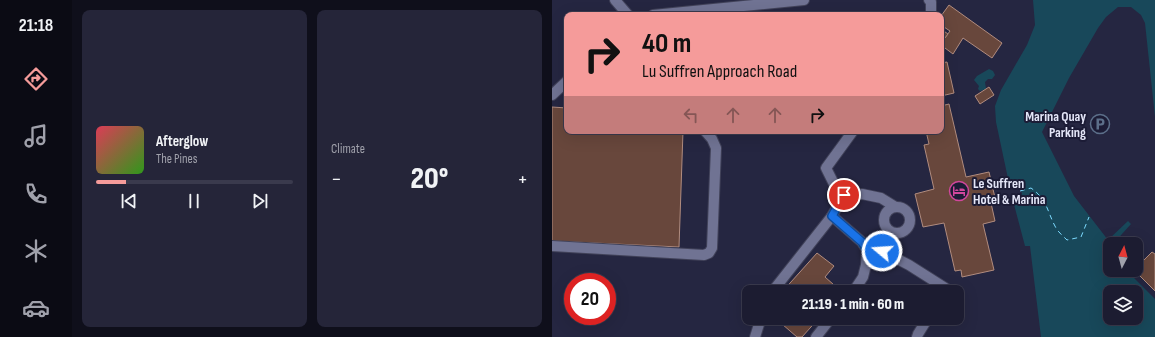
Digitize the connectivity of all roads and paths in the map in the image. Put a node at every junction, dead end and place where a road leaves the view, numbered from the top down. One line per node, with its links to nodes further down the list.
1 (615, 0): 4 (street)
2 (804, 0): 5 (street)
3 (929, 0): 6 (street)
4 (625, 12)
5 (683, 12)
6 (931, 12)
7 (564, 84): 8 (street)
8 (552, 95)
9 (708, 134): 14 (street)
10 (851, 134): 11 (street)
11 (844, 195): 12 (street); 13 (street)
12 (894, 206)
13 (832, 216): 15 (street); 16 (street)
14 (552, 246)
15 (867, 250): 17 (street); 18 (street)
16 (778, 285)
17 (858, 285)
18 (941, 285)
19 (759, 325): 22 (street)
20 (825, 325): 23 (street)
21 (924, 325): 24 (street)
22 (755, 337)
23 (816, 337)
24 (918, 337)

